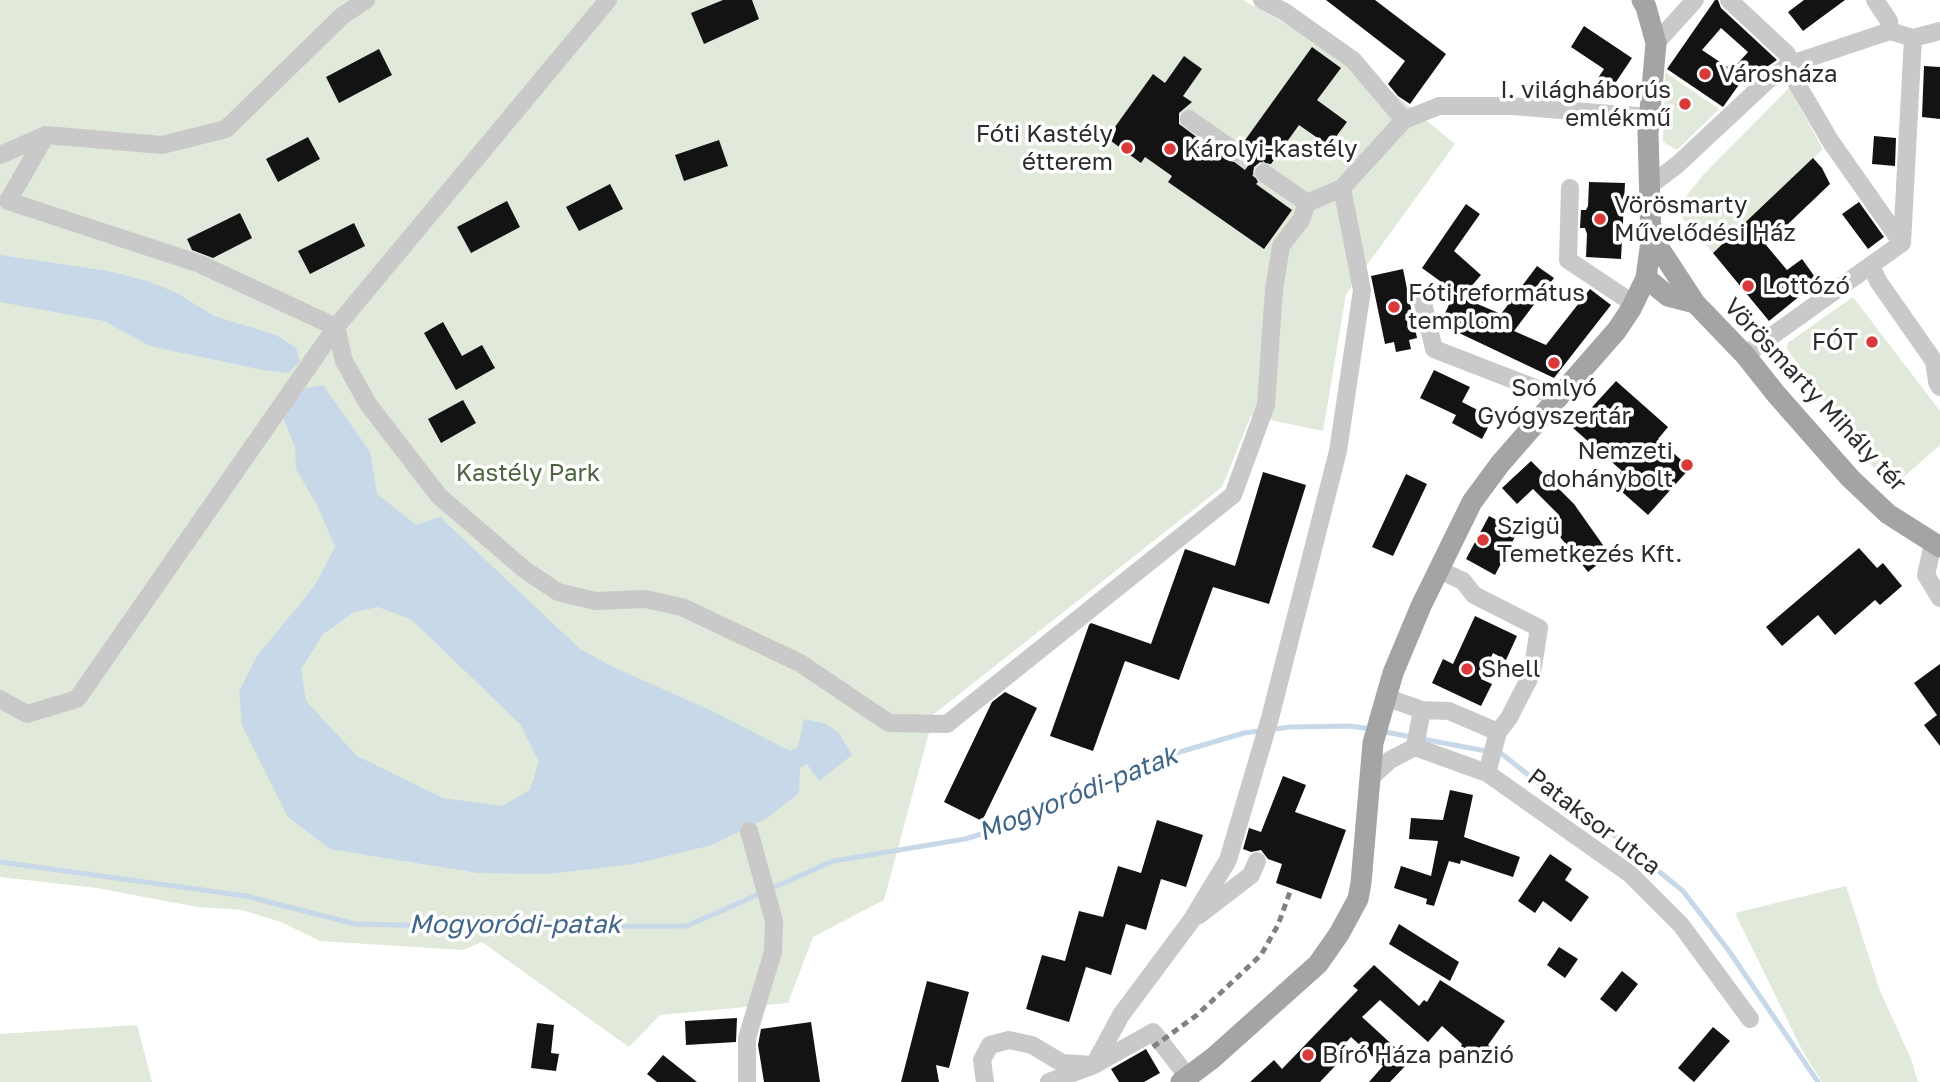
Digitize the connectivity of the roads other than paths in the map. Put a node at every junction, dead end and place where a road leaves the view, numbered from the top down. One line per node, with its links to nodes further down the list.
1 (366, 0): 16 (street)
2 (608, 0): 32 (street)
3 (1262, 0): 15 (street)
4 (1642, 0): 11 (main road)
5 (1695, 0): 11 (street)
6 (1729, 0): 12 (street)
7 (1875, 0): 9 (street)
8 (1940, 31): 10 (street)
9 (1890, 32): 10 (street); 12 (street)
10 (1913, 38): 26 (street)
11 (1656, 43): 13 (main road)
12 (1791, 64): 20 (street); 26 (street)
13 (1649, 117): 15 (street); 20 (main road)
14 (1189, 119): 17 (street)
15 (1404, 120): 21 (street)
16 (46, 135): 18 (street); 23 (street)
17 (1236, 152)
18 (0, 155)
19 (1264, 173): 24 (street)
20 (1649, 186): 25 (main road)
21 (1342, 188): 24 (street); 48 (street)
22 (1570, 188): 31 (street)
23 (4, 200): 32 (street)
24 (1307, 203): 32 (street)
25 (1651, 226): 28 (main road); 29 (main road, Vörösmarty Mihály tér)
26 (1902, 243): 27 (street)
27 (1871, 266): 33 (street); 34 (street)
28 (1646, 278): 29 (main road, Vörösmarty Mihály tér); 31 (main road)
29 (1684, 296): 31 (main road); 33 (main road, Vörösmarty Mihály tér)
30 (1422, 299): 35 (street)
31 (1632, 306): 35 (main road)
32 (336, 327): 40 (street)
33 (1745, 355): 36 (main road, Vörösmarty Mihály tér)
34 (1940, 387)
35 (1558, 397): 37 (main road)
36 (1936, 545): 38 (street)
37 (1439, 569): 39 (main road); 42 (street)
38 (1940, 598)
39 (1385, 697): 41 (street); 45 (main road)
40 (0, 699)
41 (1420, 717): 42 (street); 43 (street)
42 (1496, 737): 44 (street)
43 (1415, 744): 44 (street, Pataksor utca); 45 (street)
44 (1489, 768): 49 (street, Pataksor utca)
45 (1369, 779): 51 (main road)
46 (749, 831): 52 (street)
47 (1257, 861): 48 (street)
48 (1191, 921): 50 (street)
49 (1750, 1019)
50 (1094, 1065): 51 (street); 53 (street); 54 (street)
51 (1185, 1079)
52 (747, 1082)
53 (985, 1082)
54 (1049, 1082)

